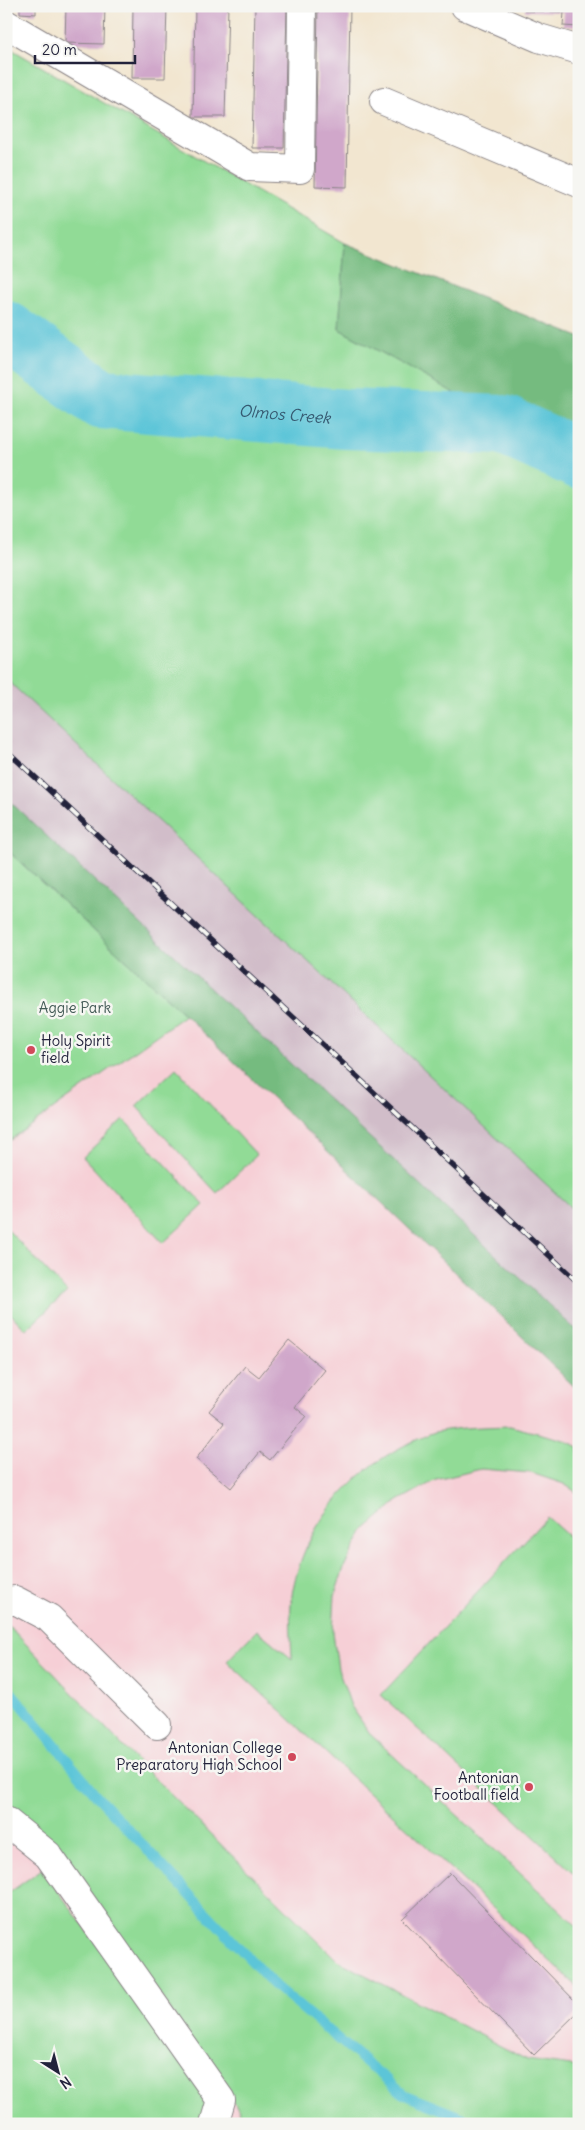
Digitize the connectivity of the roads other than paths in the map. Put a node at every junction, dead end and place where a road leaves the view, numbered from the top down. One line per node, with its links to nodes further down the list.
1 (302, 6): 3 (lane)
2 (465, 6): 4 (lane)
3 (6, 24)
4 (579, 50)
5 (384, 101): 6 (lane)
6 (579, 183)
7 (9, 1596): 8 (lane)
8 (157, 1725)
9 (6, 1821): 10 (lane)
10 (214, 2124)

